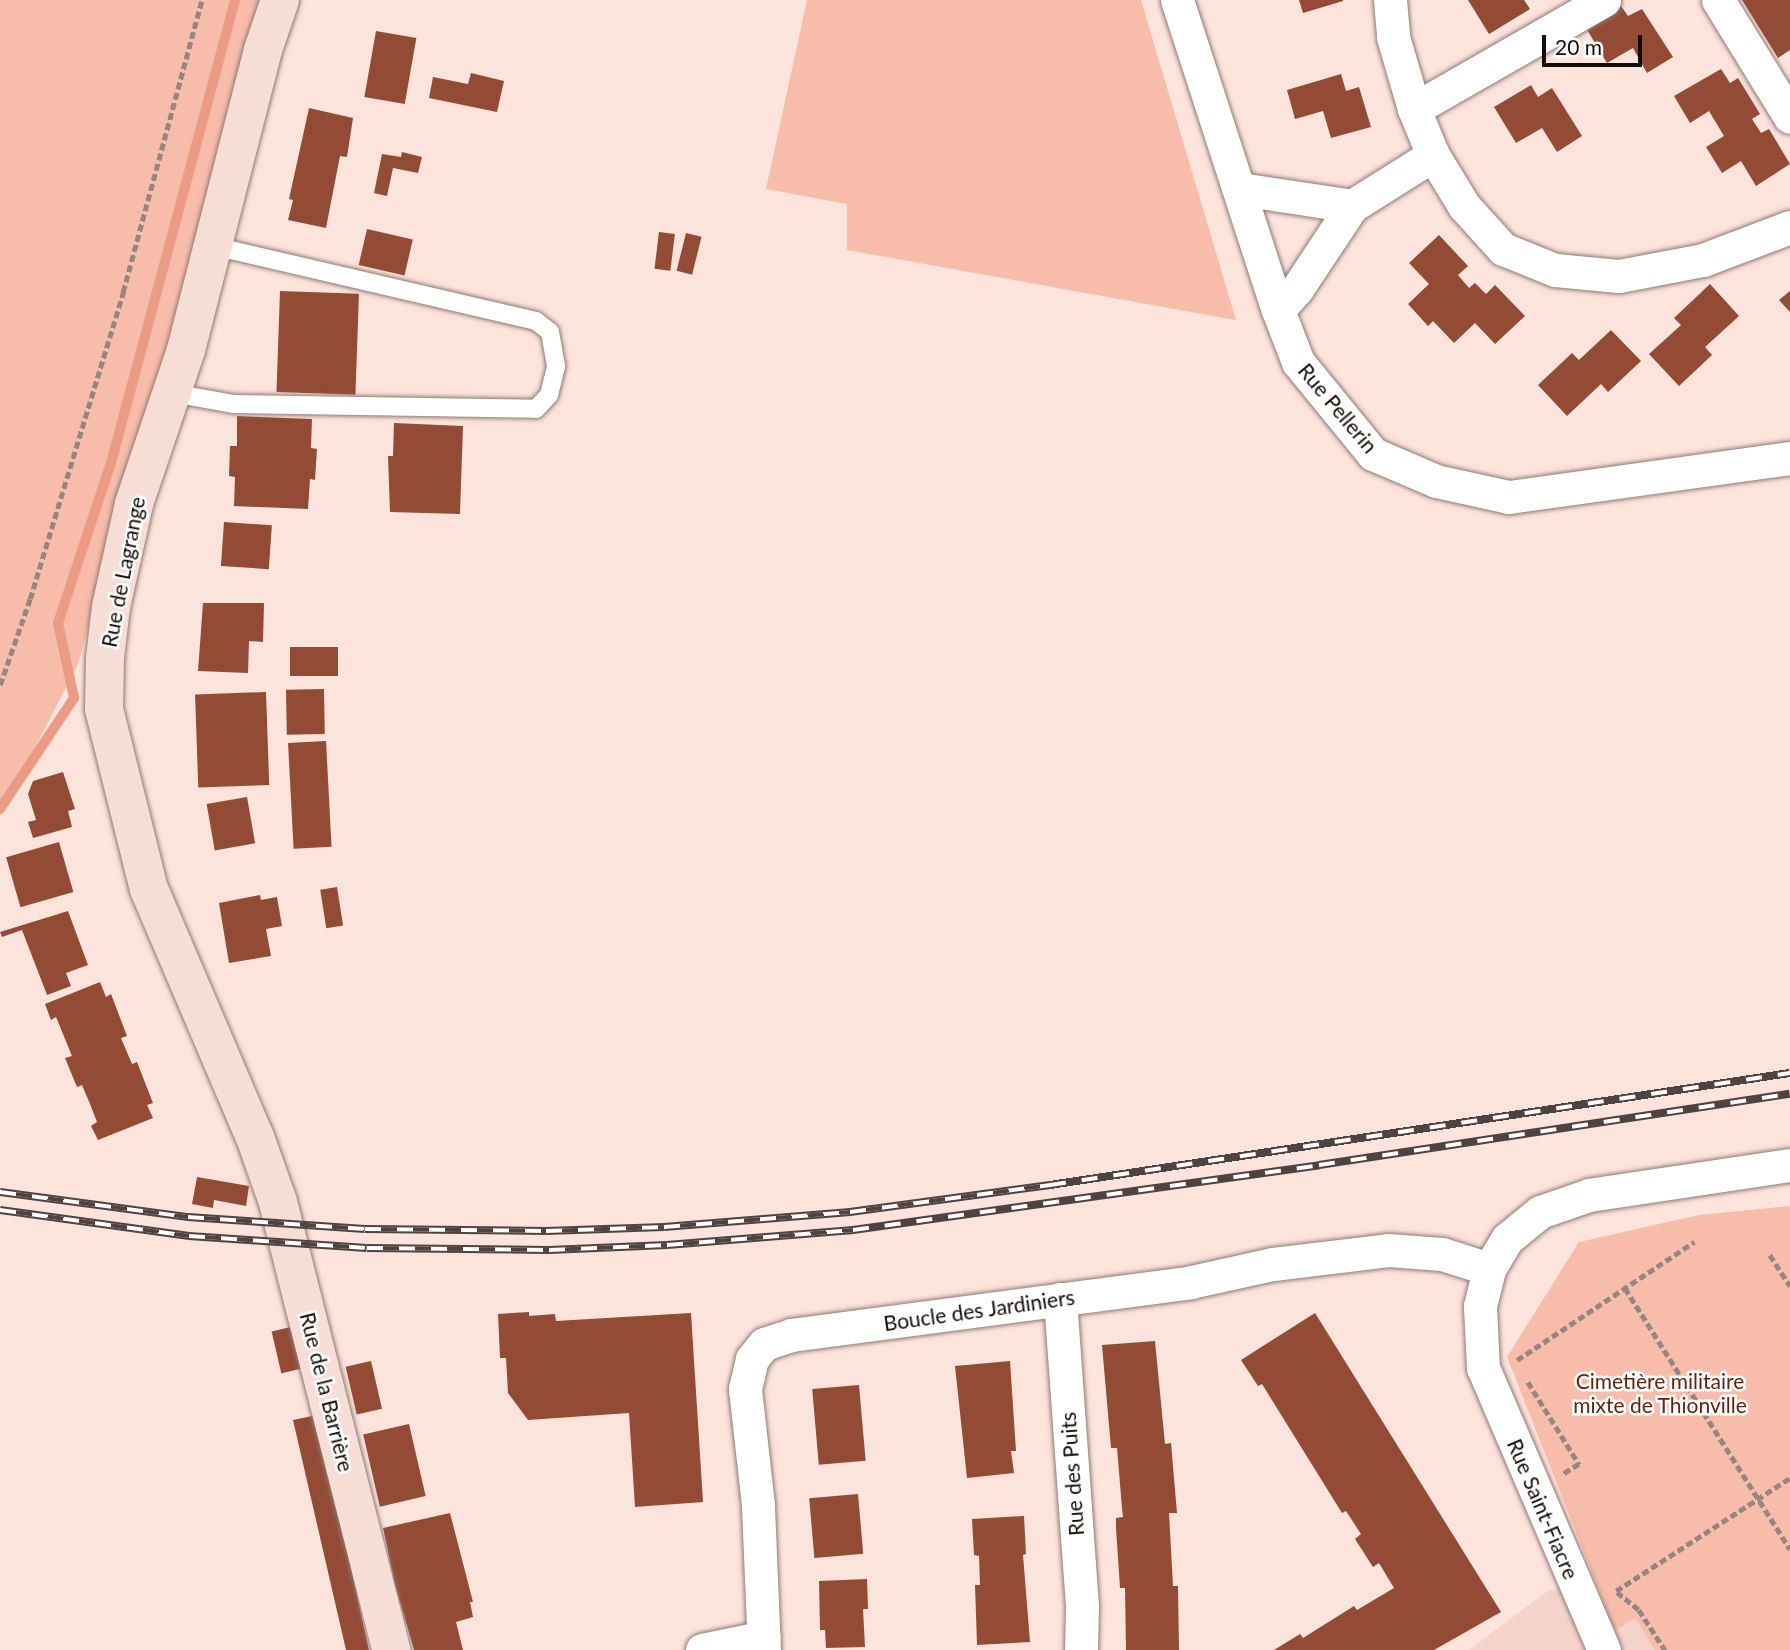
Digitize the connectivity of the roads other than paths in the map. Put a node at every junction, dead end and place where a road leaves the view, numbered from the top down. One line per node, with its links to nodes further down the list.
1 (280, 0): 12 (street, Rue de Lagrange)
2 (1177, 0): 9 (street, Rue Pellerin)
3 (1390, 0): 6 (street)
4 (1604, 0): 6 (street)
5 (1718, 0): 7 (street)
6 (1414, 109): 8 (street)
7 (1790, 117)
8 (1433, 155): 10 (street); 11 (street)
9 (1240, 189): 10 (street); 13 (street, Rue Pellerin)
10 (1352, 206): 13 (street)
11 (1790, 227)
12 (213, 246): 14 (street, Rue de Lagrange); 14 (lane)
13 (1278, 310): 15 (street, Rue Pellerin)
14 (172, 393): 16 (street, Rue de Lagrange)
15 (1790, 458)
16 (255, 1137): 21 (street, Rue de la Barrière)
17 (1790, 1165): 18 (street)
18 (1489, 1269): 19 (street, Boucle des Jardiniers); 24 (street, Rue Saint-Fiacre)
19 (1060, 1299): 20 (street, Boucle des Jardiniers); 23 (street, Rue des Puits)
20 (764, 1644): 22 (street, Boucle des Jardiniers)
21 (391, 1650)
22 (702, 1650)
23 (1081, 1650)
24 (1604, 1650)

